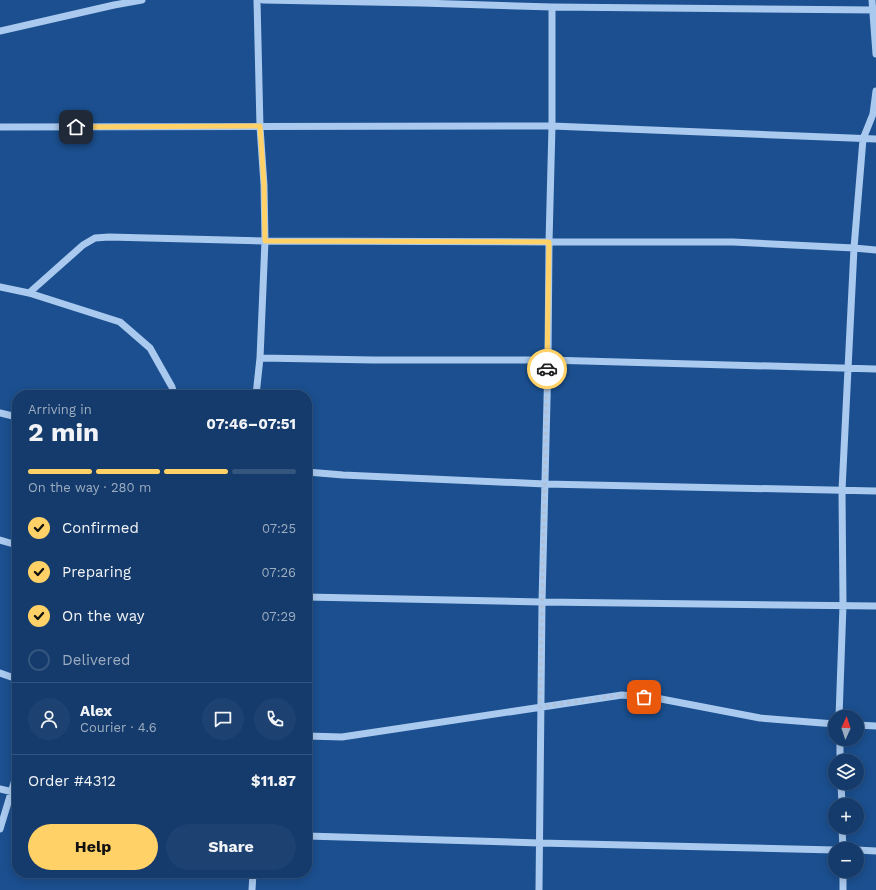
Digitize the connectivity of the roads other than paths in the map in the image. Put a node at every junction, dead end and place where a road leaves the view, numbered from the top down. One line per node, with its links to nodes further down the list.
1 (142, 0): 9 (street)
2 (256, 0): 12 (street)
3 (263, 0): 5 (street)
4 (872, 0): 8 (street)
5 (421, 1): 7 (street)
6 (705, 4): 7 (street); 8 (street)
7 (552, 7): 13 (street)
8 (874, 10): 10 (street)
9 (0, 31)
10 (876, 54)
11 (876, 91): 15 (street)
12 (260, 126): 13 (street); 14 (street); 17 (street)
13 (552, 126): 15 (street); 18 (street)
14 (0, 127)
15 (863, 139): 16 (street); 19 (street)
16 (876, 139)
17 (265, 241): 18 (street); 22 (street); 23 (street)
18 (549, 242): 19 (street); 24 (street)
19 (854, 248): 20 (street); 25 (street)
20 (876, 250)
21 (0, 287): 22 (street)
22 (29, 293): 27 (street)
23 (260, 358): 24 (street); 28 (street)
24 (548, 360): 25 (street); 32 (street)
25 (848, 369): 26 (street); 33 (street)
26 (876, 369)
27 (173, 390)
28 (257, 390)
29 (0, 413): 30 (street)
30 (12, 416)
31 (312, 472): 32 (street)
32 (545, 484): 33 (street); 38 (street)
33 (842, 490): 34 (street); 39 (street)
34 (876, 491)
35 (0, 540): 36 (street)
36 (12, 544)
37 (312, 597): 38 (street)
38 (542, 602): 39 (street); 43 (street)
39 (843, 605): 40 (street); 44 (street)
40 (876, 606)
41 (0, 673): 42 (street)
42 (12, 677)
43 (540, 707): 45 (street); 48 (street); 54 (street)
44 (840, 710)
45 (828, 723)
46 (864, 725): 47 (street)
47 (876, 726)
48 (312, 736)
49 (0, 789): 50 (street)
50 (12, 792)
51 (12, 797): 52 (street)
52 (0, 829)
53 (312, 836): 54 (street)
54 (540, 843): 55 (street); 61 (street)
55 (828, 850)
56 (864, 850): 57 (street)
57 (876, 851)
58 (253, 878): 60 (street)
59 (843, 878): 62 (street)
60 (252, 890)
61 (539, 890)
62 (843, 890)

